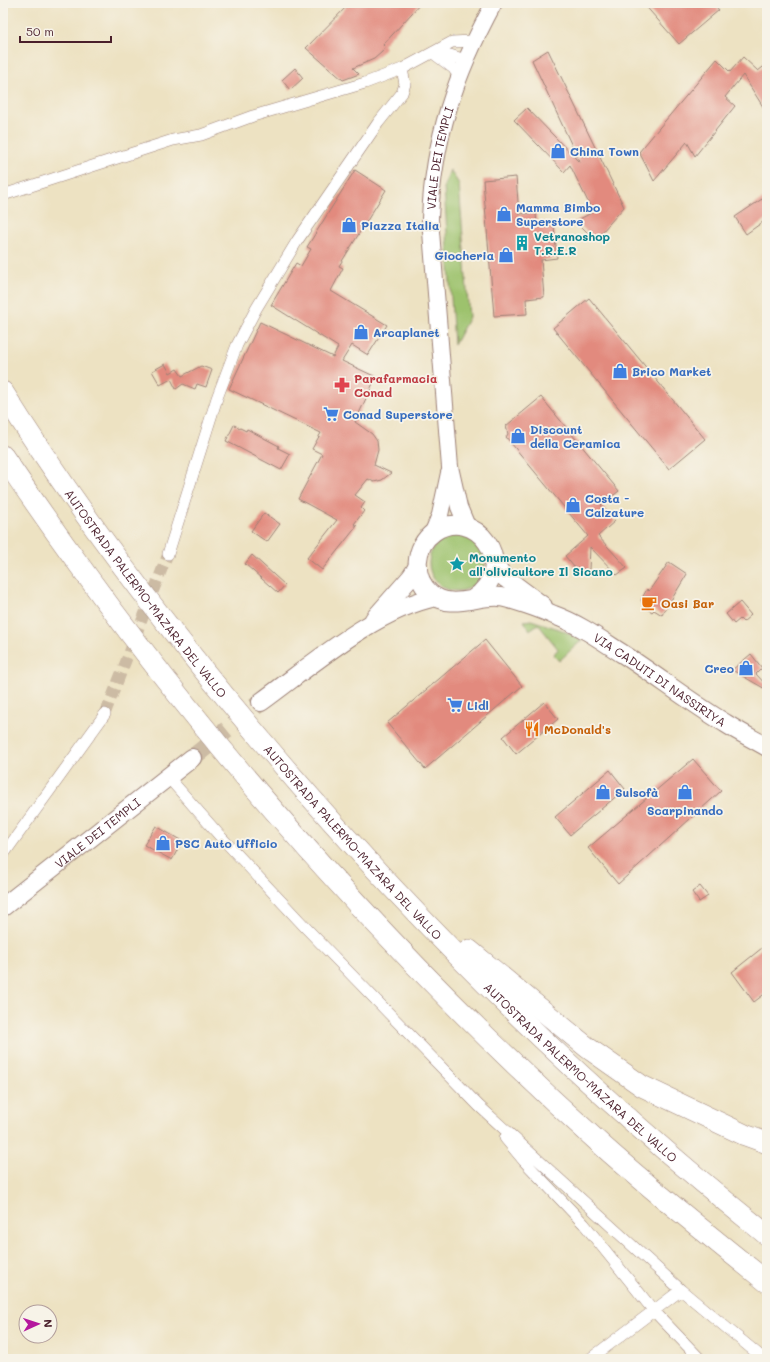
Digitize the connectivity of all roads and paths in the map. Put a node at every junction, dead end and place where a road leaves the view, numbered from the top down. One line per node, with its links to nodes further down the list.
1 (494, 3): 2 (main road, VIALE DEI TEMPLI)
2 (474, 41): 3 (street); 4 (main road, VIALE DEI TEMPLI)
3 (433, 53): 4 (street); 5 (street); 6 (street)
4 (465, 60): 6 (main road, VIALE DEI TEMPLI)
5 (402, 69): 7 (street); 13 (street)
6 (459, 76): 10 (main road, VIALE DEI TEMPLI)
7 (3, 195)
8 (3, 392): 25 (highway, AUTOSTRADA PALERMO-MAZARA DEL VALLO)
9 (3, 456): 31 (highway)
10 (450, 467): 11 (main road); 12 (main road)
11 (466, 526): 12 (main road); 14 (main road)
12 (433, 532): 15 (main road)
13 (168, 554)
14 (494, 565): 17 (main road); 18 (main road)
15 (418, 566): 16 (main road); 19 (main road)
16 (436, 597): 17 (main road); 19 (main road)
17 (473, 599): 18 (main road)
18 (553, 614): 22 (main road, VIA CADUTI DI NASSIRIYA)
19 (369, 624): 20 (main road)
20 (261, 702)
21 (105, 714): 26 (street)
22 (767, 747)
23 (192, 758): 24 (main road, VIALE DEI TEMPLI)
24 (169, 778): 27 (main road, VIALE DEI TEMPLI); 28 (street)
25 (310, 798): 29 (highway); 30 (highway, AUTOSTRADA PALERMO-MAZARA DEL VALLO)
26 (3, 855)
27 (3, 907)
28 (479, 1106): 32 (street); 33 (street)
29 (767, 1143)
30 (767, 1236)
31 (767, 1282)
32 (681, 1290): 33 (street); 36 (street)
33 (653, 1310): 34 (street); 35 (street)
34 (590, 1359)
35 (700, 1359)
36 (764, 1359)

